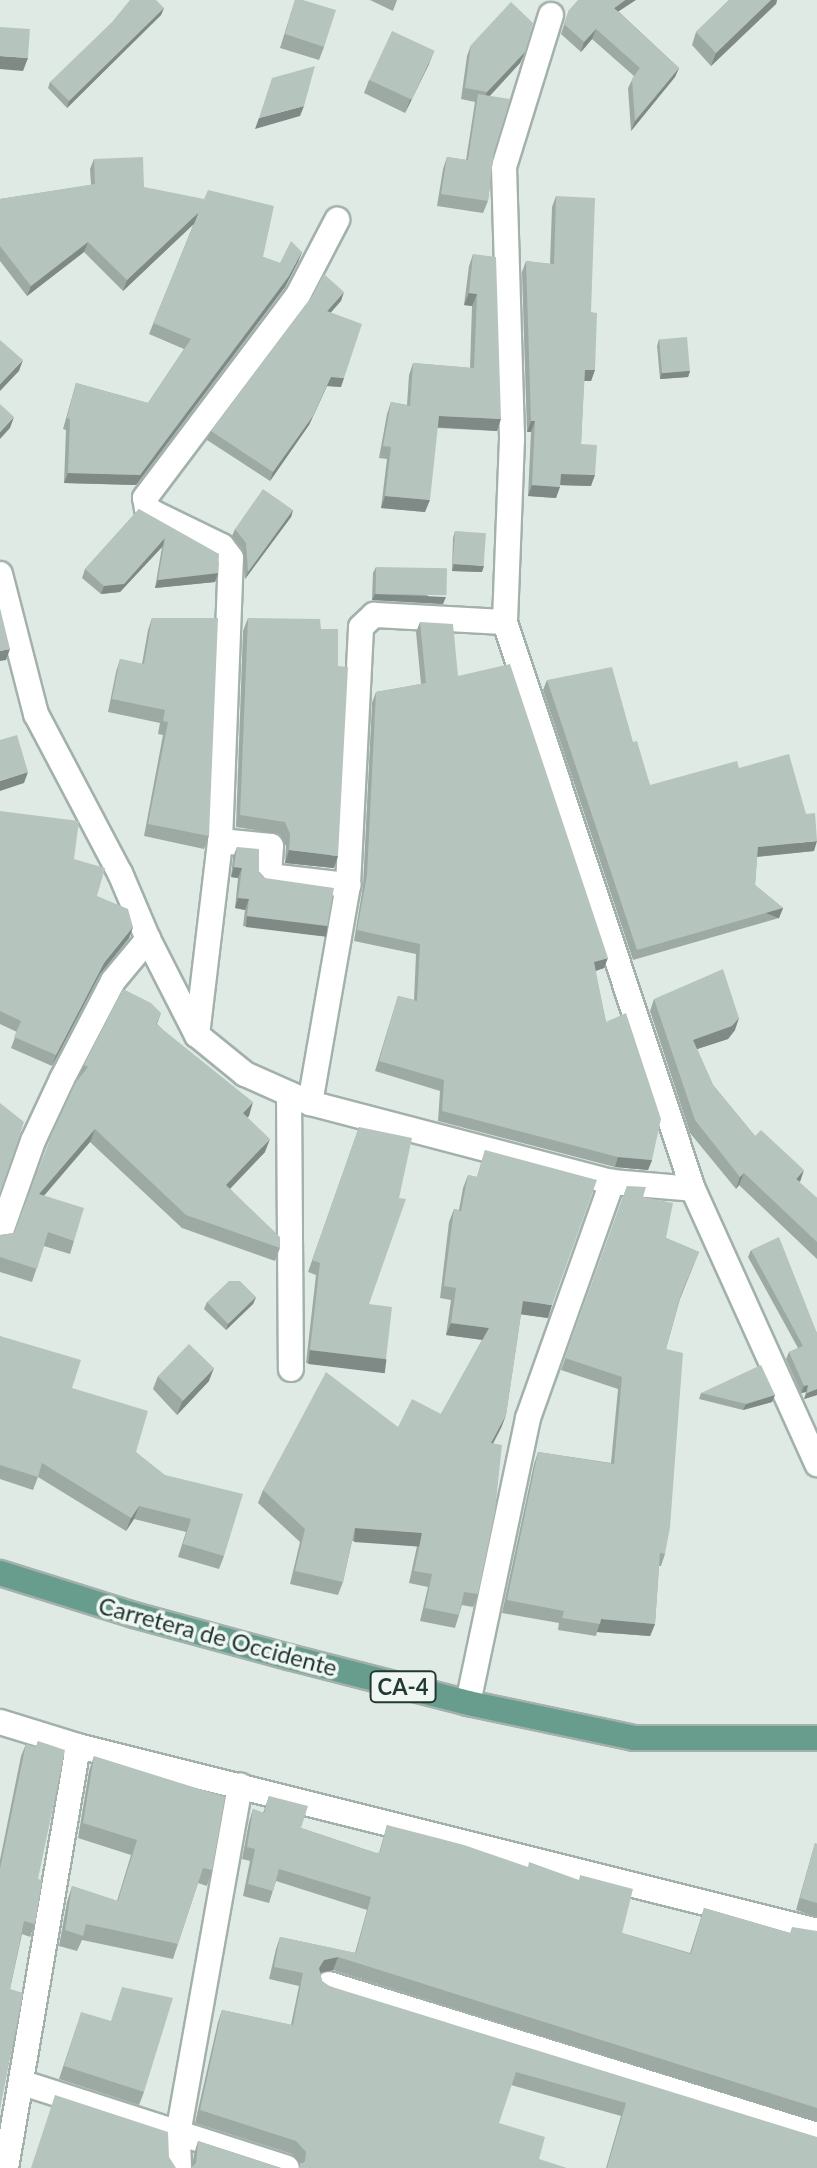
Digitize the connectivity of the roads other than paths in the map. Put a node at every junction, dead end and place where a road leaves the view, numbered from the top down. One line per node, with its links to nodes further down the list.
1 (551, 15): 4 (street)
2 (337, 220): 5 (street)
3 (0, 574): 7 (street)
4 (505, 622): 6 (street); 11 (street)
5 (220, 841): 6 (street); 8 (street)
6 (348, 885): 9 (street)
7 (148, 939): 8 (street); 12 (street)
8 (197, 1035): 9 (street)
9 (300, 1098): 10 (street); 13 (street)
10 (612, 1182): 11 (street); 16 (street)
11 (693, 1189): 14 (street)
12 (0, 1234)
13 (291, 1369)
14 (817, 1464)
15 (0, 1573): 16 (main road, Carretera de Occidente / CA-4)
16 (468, 1703): 18 (main road, Carretera de Occidente / CA-4)
17 (0, 1722): 19 (street)
18 (817, 1738)
19 (78, 1746): 20 (street); 23 (street)
20 (240, 1785): 21 (street); 24 (street)
21 (817, 1931)
22 (329, 1984): 25 (street)
23 (23, 2083): 24 (street); 26 (street)
24 (178, 2134): 27 (street); 28 (street)
25 (817, 2135)
26 (6, 2168)
27 (179, 2168)
28 (287, 2168)

